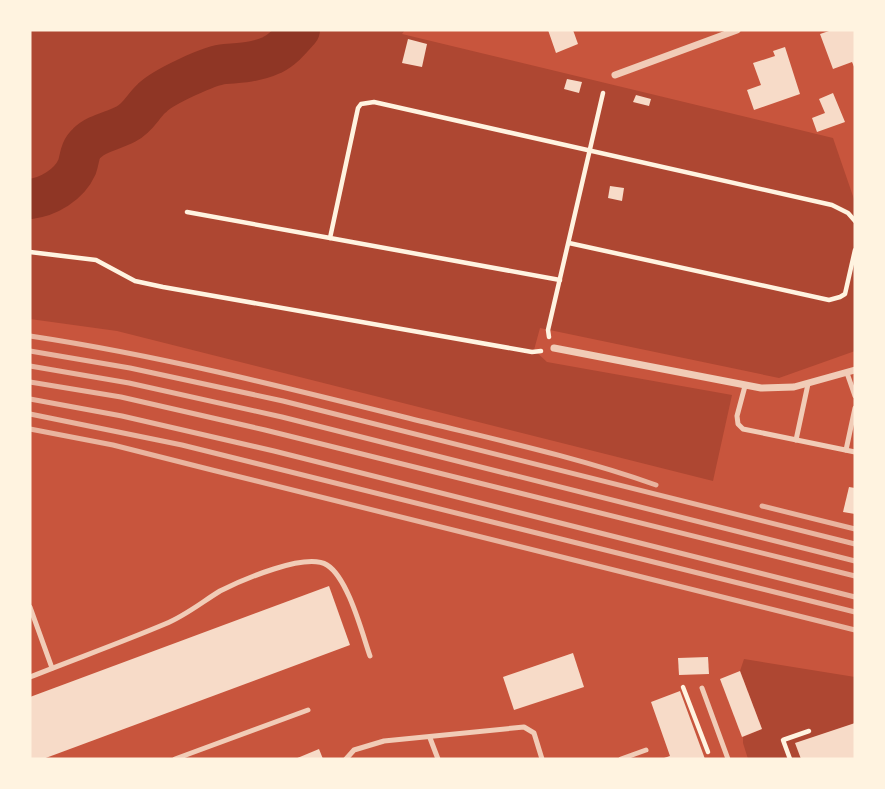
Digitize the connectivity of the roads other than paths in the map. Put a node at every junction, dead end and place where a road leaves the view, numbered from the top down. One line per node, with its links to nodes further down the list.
1 (737, 30): 2 (street)
2 (615, 75)
3 (554, 348): 7 (street)
4 (855, 370): 5 (street)
5 (847, 373): 6 (street); 8 (lane)
6 (808, 384): 7 (street); 10 (lane)
7 (745, 386): 10 (lane)
8 (855, 396)
9 (855, 408): 11 (lane)
10 (796, 440): 11 (lane)
11 (846, 450): 12 (lane)
12 (855, 452)
13 (30, 607): 15 (lane)
14 (370, 656): 15 (lane)
15 (52, 668): 16 (lane)
16 (30, 677)
17 (702, 688): 26 (lane)
18 (308, 710): 21 (lane)
19 (430, 738): 22 (lane); 23 (lane); 24 (lane)
20 (646, 750): 25 (lane)
21 (175, 759)
22 (346, 759)
23 (438, 759)
24 (542, 759)
25 (621, 759)
26 (728, 759)

